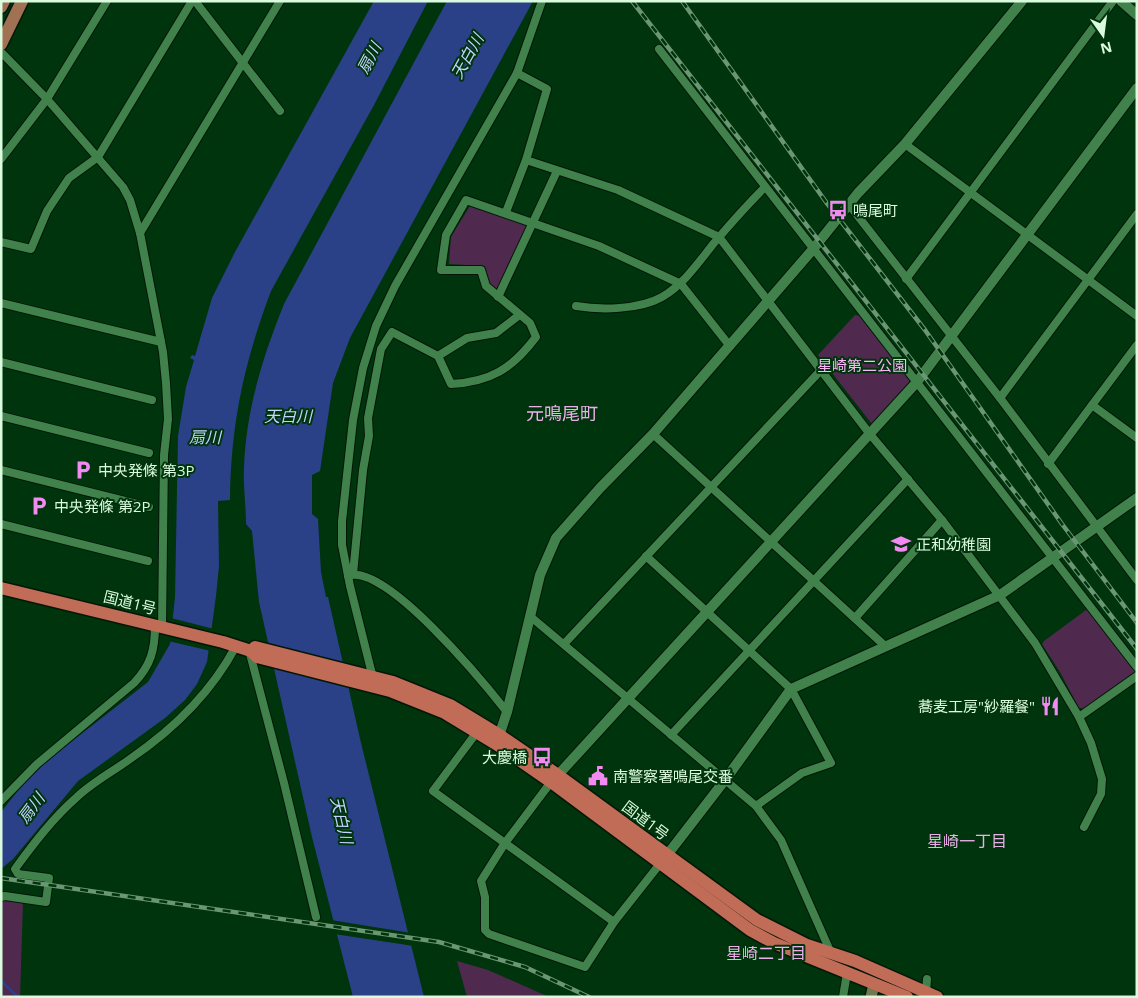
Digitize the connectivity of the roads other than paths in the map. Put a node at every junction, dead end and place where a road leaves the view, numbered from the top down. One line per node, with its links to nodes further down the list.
1 (4, 1): 10 (main road)
2 (22, 1): 12 (main road)
3 (106, 1): 18 (street)
4 (194, 1): 15 (street); 21 (street)
5 (280, 1): 15 (street)
6 (542, 1): 16 (street)
7 (1022, 1): 20 (street)
8 (1113, 1): 26 (street)
9 (1121, 1): 11 (street)
10 (1, 7)
11 (1137, 15)
12 (1, 44)
13 (658, 49): 25 (street)
14 (1, 52): 18 (street)
15 (243, 62): 19 (street); 32 (street)
16 (517, 73): 23 (street); 74 (street)
17 (1137, 88): 31 (street)
18 (47, 99): 21 (street); 22 (street)
19 (280, 111)
20 (905, 144): 26 (street); 27 (street)
21 (98, 157): 32 (street); 34 (street)
22 (1, 159)
23 (526, 160): 24 (street); 28 (street)
24 (557, 171): 30 (street); 33 (street)
25 (765, 186): 33 (street); 35 (street)
26 (971, 192): 31 (street); 36 (street)
27 (850, 206): 35 (street); 36 (street)
28 (506, 212): 30 (street); 39 (street)
29 (1137, 214): 37 (street)
30 (534, 223): 38 (street); 39 (street)
31 (1028, 233): 37 (street); 45 (street)
32 (140, 234): 46 (street)
33 (719, 237): 38 (street); 40 (street)
34 (1, 242)
35 (814, 248): 40 (street); 52 (street)
36 (906, 279): 45 (street)
37 (1088, 279): 44 (street); 53 (street)
38 (681, 284): 42 (street); 47 (street)
39 (498, 297): 43 (street)
40 (768, 300): 47 (street); 51 (street)
41 (1, 302): 46 (street)
42 (576, 306)
43 (518, 316): 49 (street); 49 (street)
44 (1137, 316)
45 (950, 337): 52 (street); 53 (street)
46 (160, 342): 82 (street)
47 (729, 345): 58 (street)
48 (1137, 345): 55 (street)
49 (438, 356): 74 (street)
50 (1, 362): 54 (street)
51 (822, 369): 57 (street); 64 (street)
52 (917, 382): 57 (street); 72 (street)
53 (1000, 398): 61 (street)
54 (152, 400)
55 (1092, 405): 59 (street); 61 (street)
56 (1, 416): 60 (street)
57 (869, 433): 63 (street); 70 (street)
58 (654, 434): 64 (street); 80 (street)
59 (1137, 438)
60 (149, 453)
61 (1048, 464): 69 (street)
62 (1, 470): 66 (street)
63 (908, 479): 67 (street); 75 (street)
64 (712, 487): 70 (street); 71 (street)
65 (1137, 498): 69 (street)
66 (149, 507)
67 (942, 520): 78 (street); 81 (street)
68 (1, 524): 73 (street)
69 (1096, 527): 72 (street); 76 (street)
70 (770, 541): 75 (street); 79 (street)
71 (646, 556): 79 (street); 83 (street)
72 (1053, 558): 78 (street); 88 (street)
73 (148, 561)
74 (350, 575): 90 (street); 93 (street)
75 (814, 580): 81 (street); 87 (street)
76 (1137, 580)
77 (1, 588): 82 (highway, 国道1号)
78 (1000, 595): 84 (street); 94 (street)
79 (706, 611): 87 (street); 92 (street)
80 (531, 617): 83 (street); 93 (street)
81 (855, 618): 84 (street)
82 (161, 627): 85 (highway, 国道1号); 100 (street)
83 (564, 644): 92 (street)
84 (884, 645): 91 (street)
85 (236, 646): 86 (highway, 国道1号); 105 (street)
86 (253, 651): 90 (highway, 国道1号); 106 (street)
87 (749, 651): 91 (street); 96 (street)
88 (1137, 667)
89 (1137, 676): 94 (street)
90 (371, 680): 95 (highway, 国道1号); 97 (highway, 国道1号)
91 (791, 689): 99 (street); 101 (street)
92 (628, 698): 96 (street); 98 (street)
93 (507, 712): 97 (street)
94 (1079, 717): 102 (street)
95 (477, 732): 97 (highway, 国道1号); 103 (street)
96 (671, 735): 99 (street)
97 (499, 740): 98 (highway, 国道1号)
98 (555, 779): 103 (street); 104 (highway, 国道1号)
99 (725, 780): 101 (street); 104 (street)
100 (1, 801)
101 (756, 806): 108 (street)
102 (1084, 827)
103 (505, 844): 107 (street); 107 (street)
104 (663, 860): 107 (street); 108 (highway, 国道1号); 109 (highway, 国道1号)
105 (1, 897)
106 (316, 917)
107 (614, 922)
108 (830, 952): 109 (street); 111 (highway, 国道1号)
109 (847, 973): 110 (highway, 国道1号); 112 (street)
110 (874, 984): 113 (main road); 114 (highway, 国道1号)
111 (930, 989)
112 (843, 997)
113 (871, 997)
114 (907, 997)

